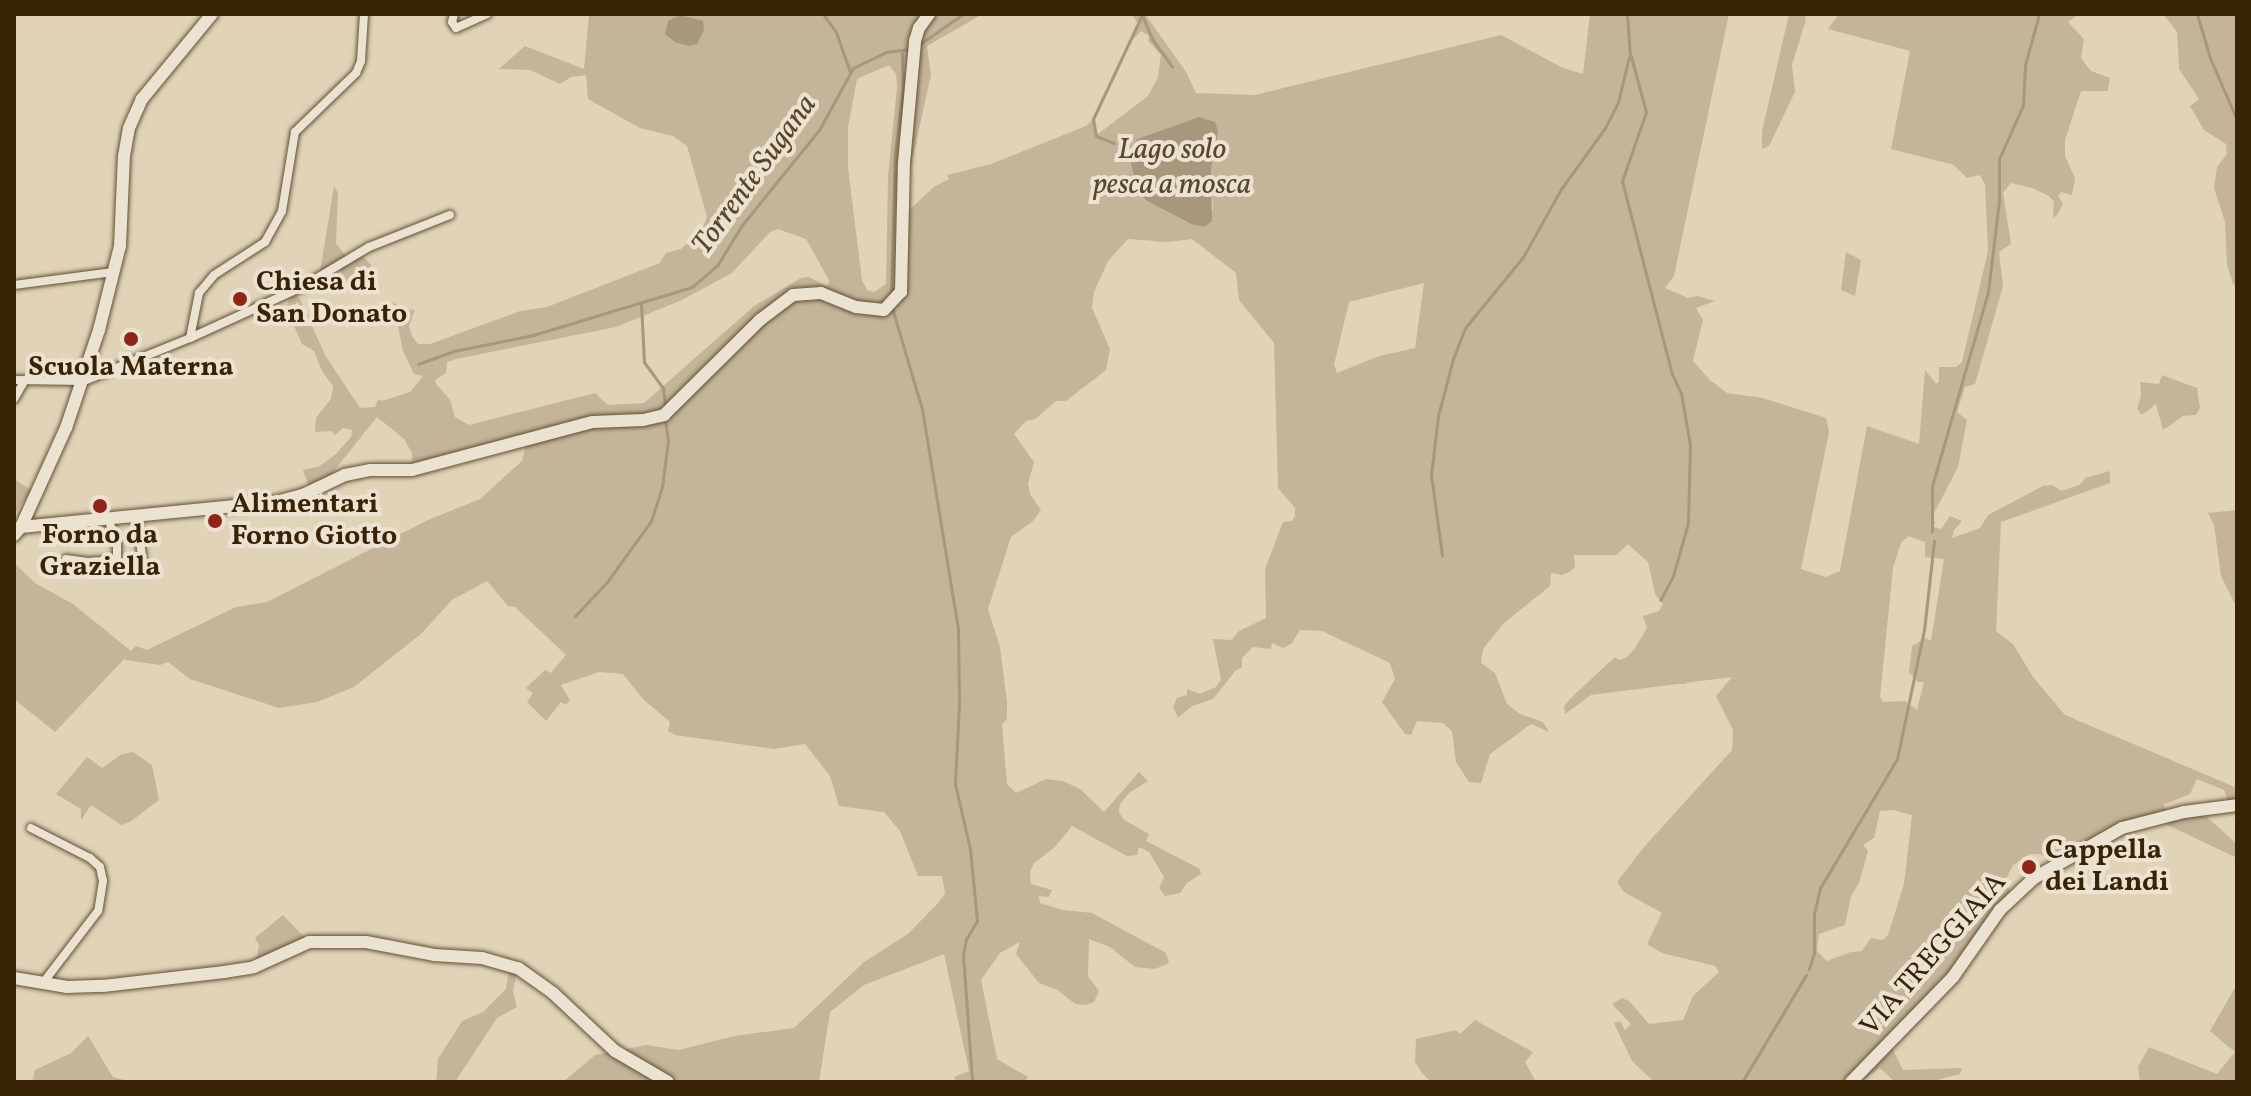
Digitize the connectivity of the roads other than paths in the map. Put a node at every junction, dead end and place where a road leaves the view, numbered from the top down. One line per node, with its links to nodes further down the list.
1 (212, 14): 7 (street)
2 (364, 14): 9 (street)
3 (454, 14): 4 (street)
4 (487, 14)
5 (929, 14): 14 (street)
6 (450, 215): 9 (street)
7 (113, 272): 8 (street); 12 (street)
8 (14, 285)
9 (190, 338): 12 (street)
10 (14, 380): 11 (street)
11 (25, 380): 12 (street); 13 (street)
12 (84, 381): 16 (street)
13 (14, 399)
14 (137, 515): 15 (street); 18 (street)
15 (108, 518): 16 (street); 17 (street)
16 (16, 528)
17 (66, 559)
18 (143, 565)
19 (2237, 805): 24 (street, VIA TREGGIAIA)
20 (31, 828): 22 (street)
21 (14, 978): 22 (street)
22 (43, 983): 23 (street)
23 (668, 1082)
24 (1851, 1082)

